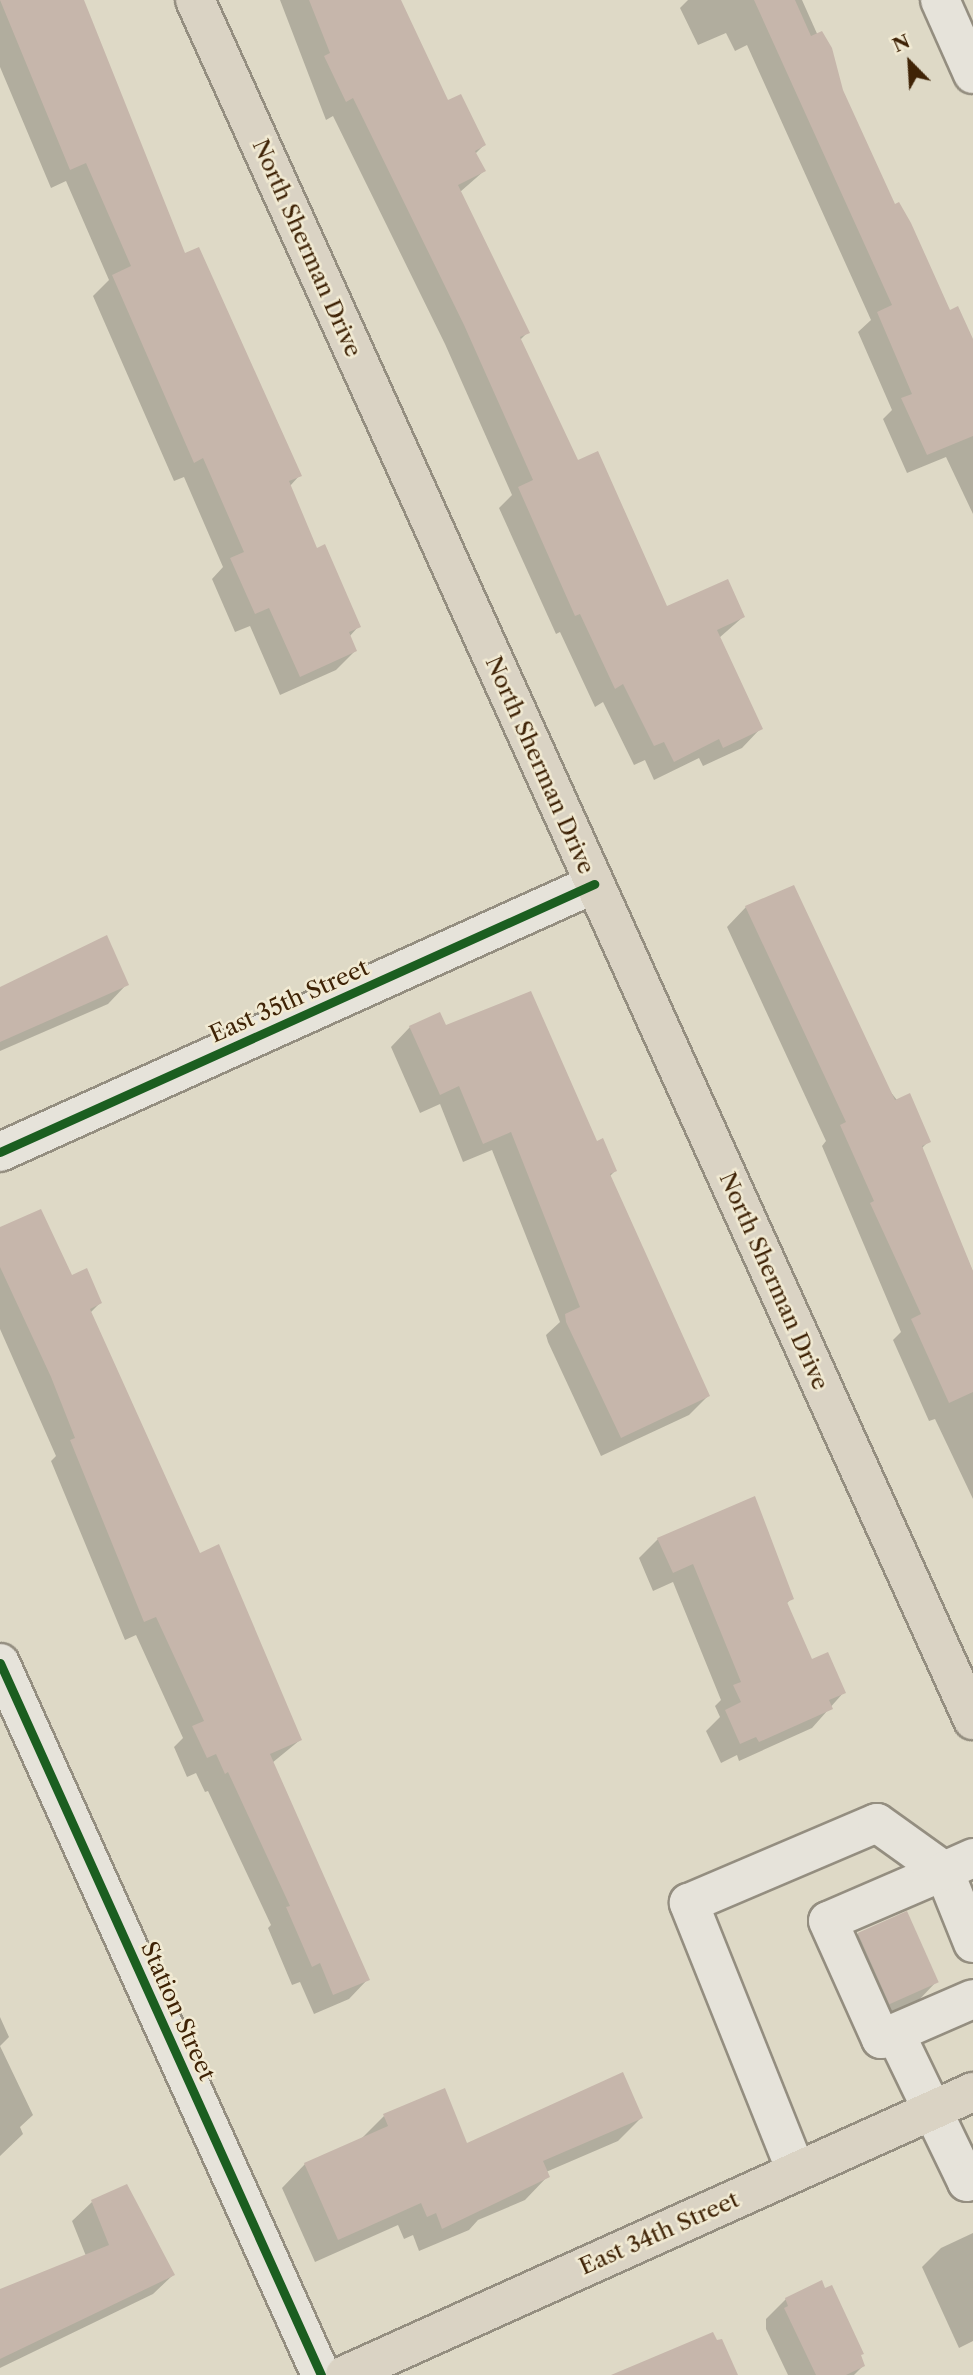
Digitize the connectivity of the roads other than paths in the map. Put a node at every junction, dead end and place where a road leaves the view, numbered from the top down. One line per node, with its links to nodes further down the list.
1 (195, 0): 4 (main road, North Sherman Drive)
2 (940, 0): 3 (street)
3 (973, 74)
4 (594, 884): 5 (street, East 35th Street); 7 (main road, North Sherman Drive)
5 (0, 1152)
6 (0, 1662): 16 (street, Station Street)
7 (973, 1720)
8 (958, 1865): 9 (street); 11 (street); 14 (street)
9 (973, 1943)
10 (973, 1999): 11 (street)
11 (895, 2033): 13 (street)
12 (973, 2092): 13 (main road, East 34th Street)
13 (935, 2109): 14 (main road, East 34th Street); 15 (street)
14 (796, 2171): 17 (main road, East 34th Street)
15 (973, 2179)
16 (321, 2375)
17 (345, 2375)

